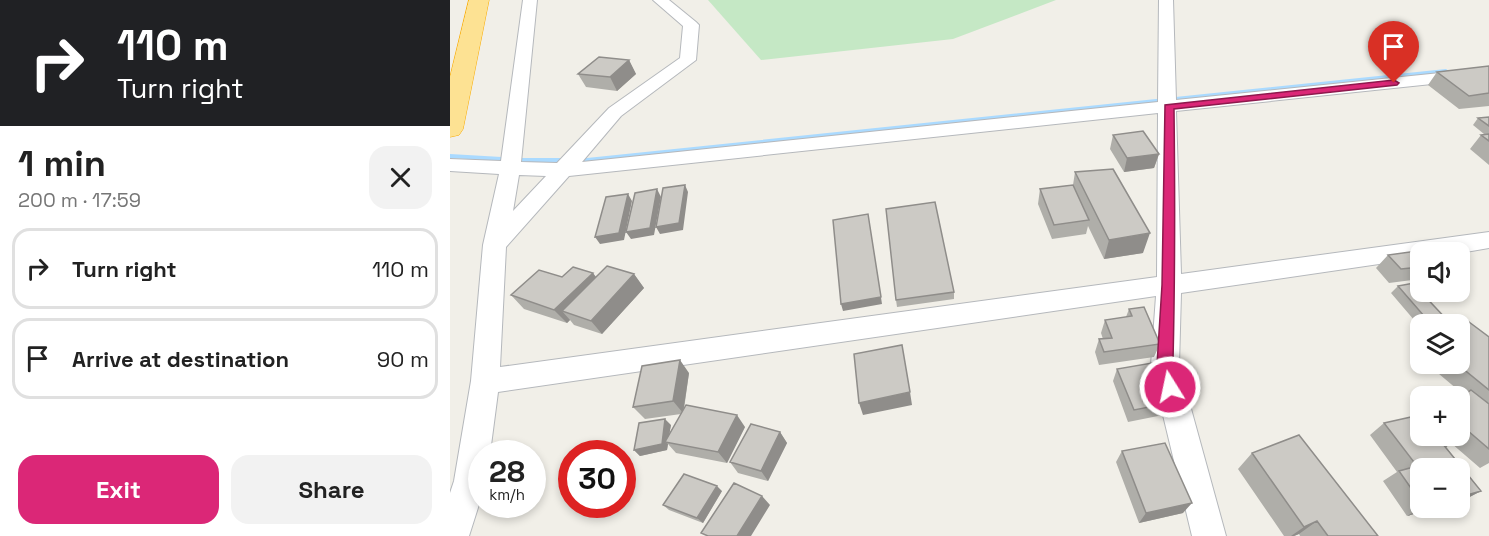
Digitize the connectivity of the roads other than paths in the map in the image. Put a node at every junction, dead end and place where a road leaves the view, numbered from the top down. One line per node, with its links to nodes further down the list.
1 (479, 0): 7 (highway)
2 (530, 0): 9 (street)
3 (660, 0): 10 (street)
4 (1166, 0): 6 (street)
5 (1487, 75): 6 (street)
6 (1169, 107): 10 (street); 13 (street)
7 (450, 129)
8 (450, 165): 9 (street)
9 (510, 169): 10 (street); 12 (street)
10 (562, 170): 12 (street)
11 (1489, 240): 13 (street)
12 (495, 245): 14 (street)
13 (1169, 285): 14 (street); 16 (street)
14 (485, 381): 15 (street)
15 (452, 536)
16 (1209, 536)

